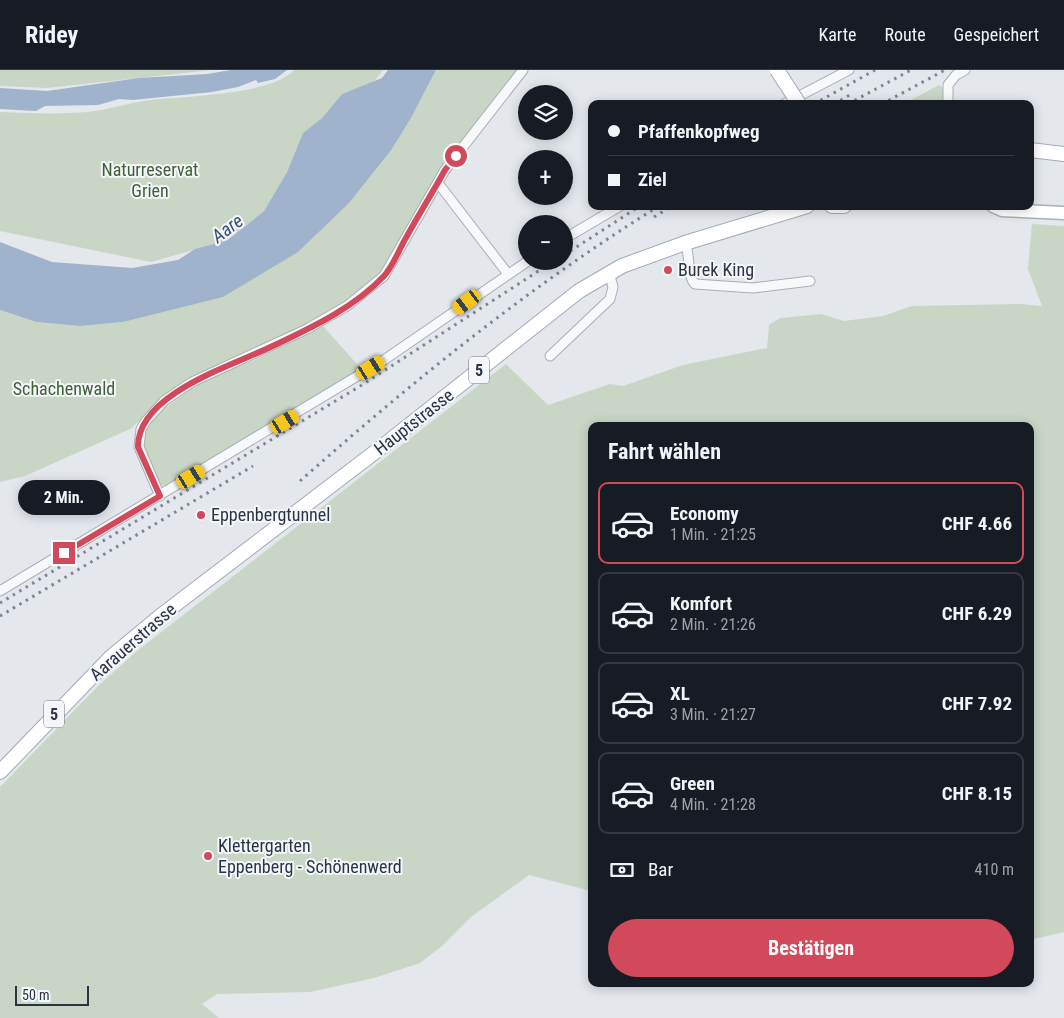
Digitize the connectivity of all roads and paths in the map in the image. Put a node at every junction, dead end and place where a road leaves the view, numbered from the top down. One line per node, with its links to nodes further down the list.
1 (523, 70): 10 (street)
2 (777, 70): 6 (main road, bridge)
3 (849, 70): 5 (street)
4 (965, 70): 7 (street)
5 (792, 100)
6 (796, 100)
7 (948, 100)
8 (1034, 150): 9 (main road)
9 (1064, 154)
10 (438, 184): 21 (street); 24 (street)
11 (613, 210): 16 (street)
12 (761, 210): 18 (main road, Hauptstrasse / 5)
13 (794, 210): 17 (main road, Hauptstrasse / 5)
14 (1002, 210): 15 (street)
15 (1064, 213)
16 (573, 234)
17 (685, 243): 18 (main road, Hauptstrasse / 5); 22 (street)
18 (622, 266): 20 (main road, Hauptstrasse / 5)
19 (518, 268): 21 (street)
20 (609, 272): 23 (street); 25 (main road, Hauptstrasse / 5)
21 (508, 274): 24 (street)
22 (810, 281)
23 (550, 356)
24 (160, 496): 26 (street)
25 (279, 526): 27 (main road, Aarauerstrasse / 5)
26 (0, 591)
27 (0, 772)

